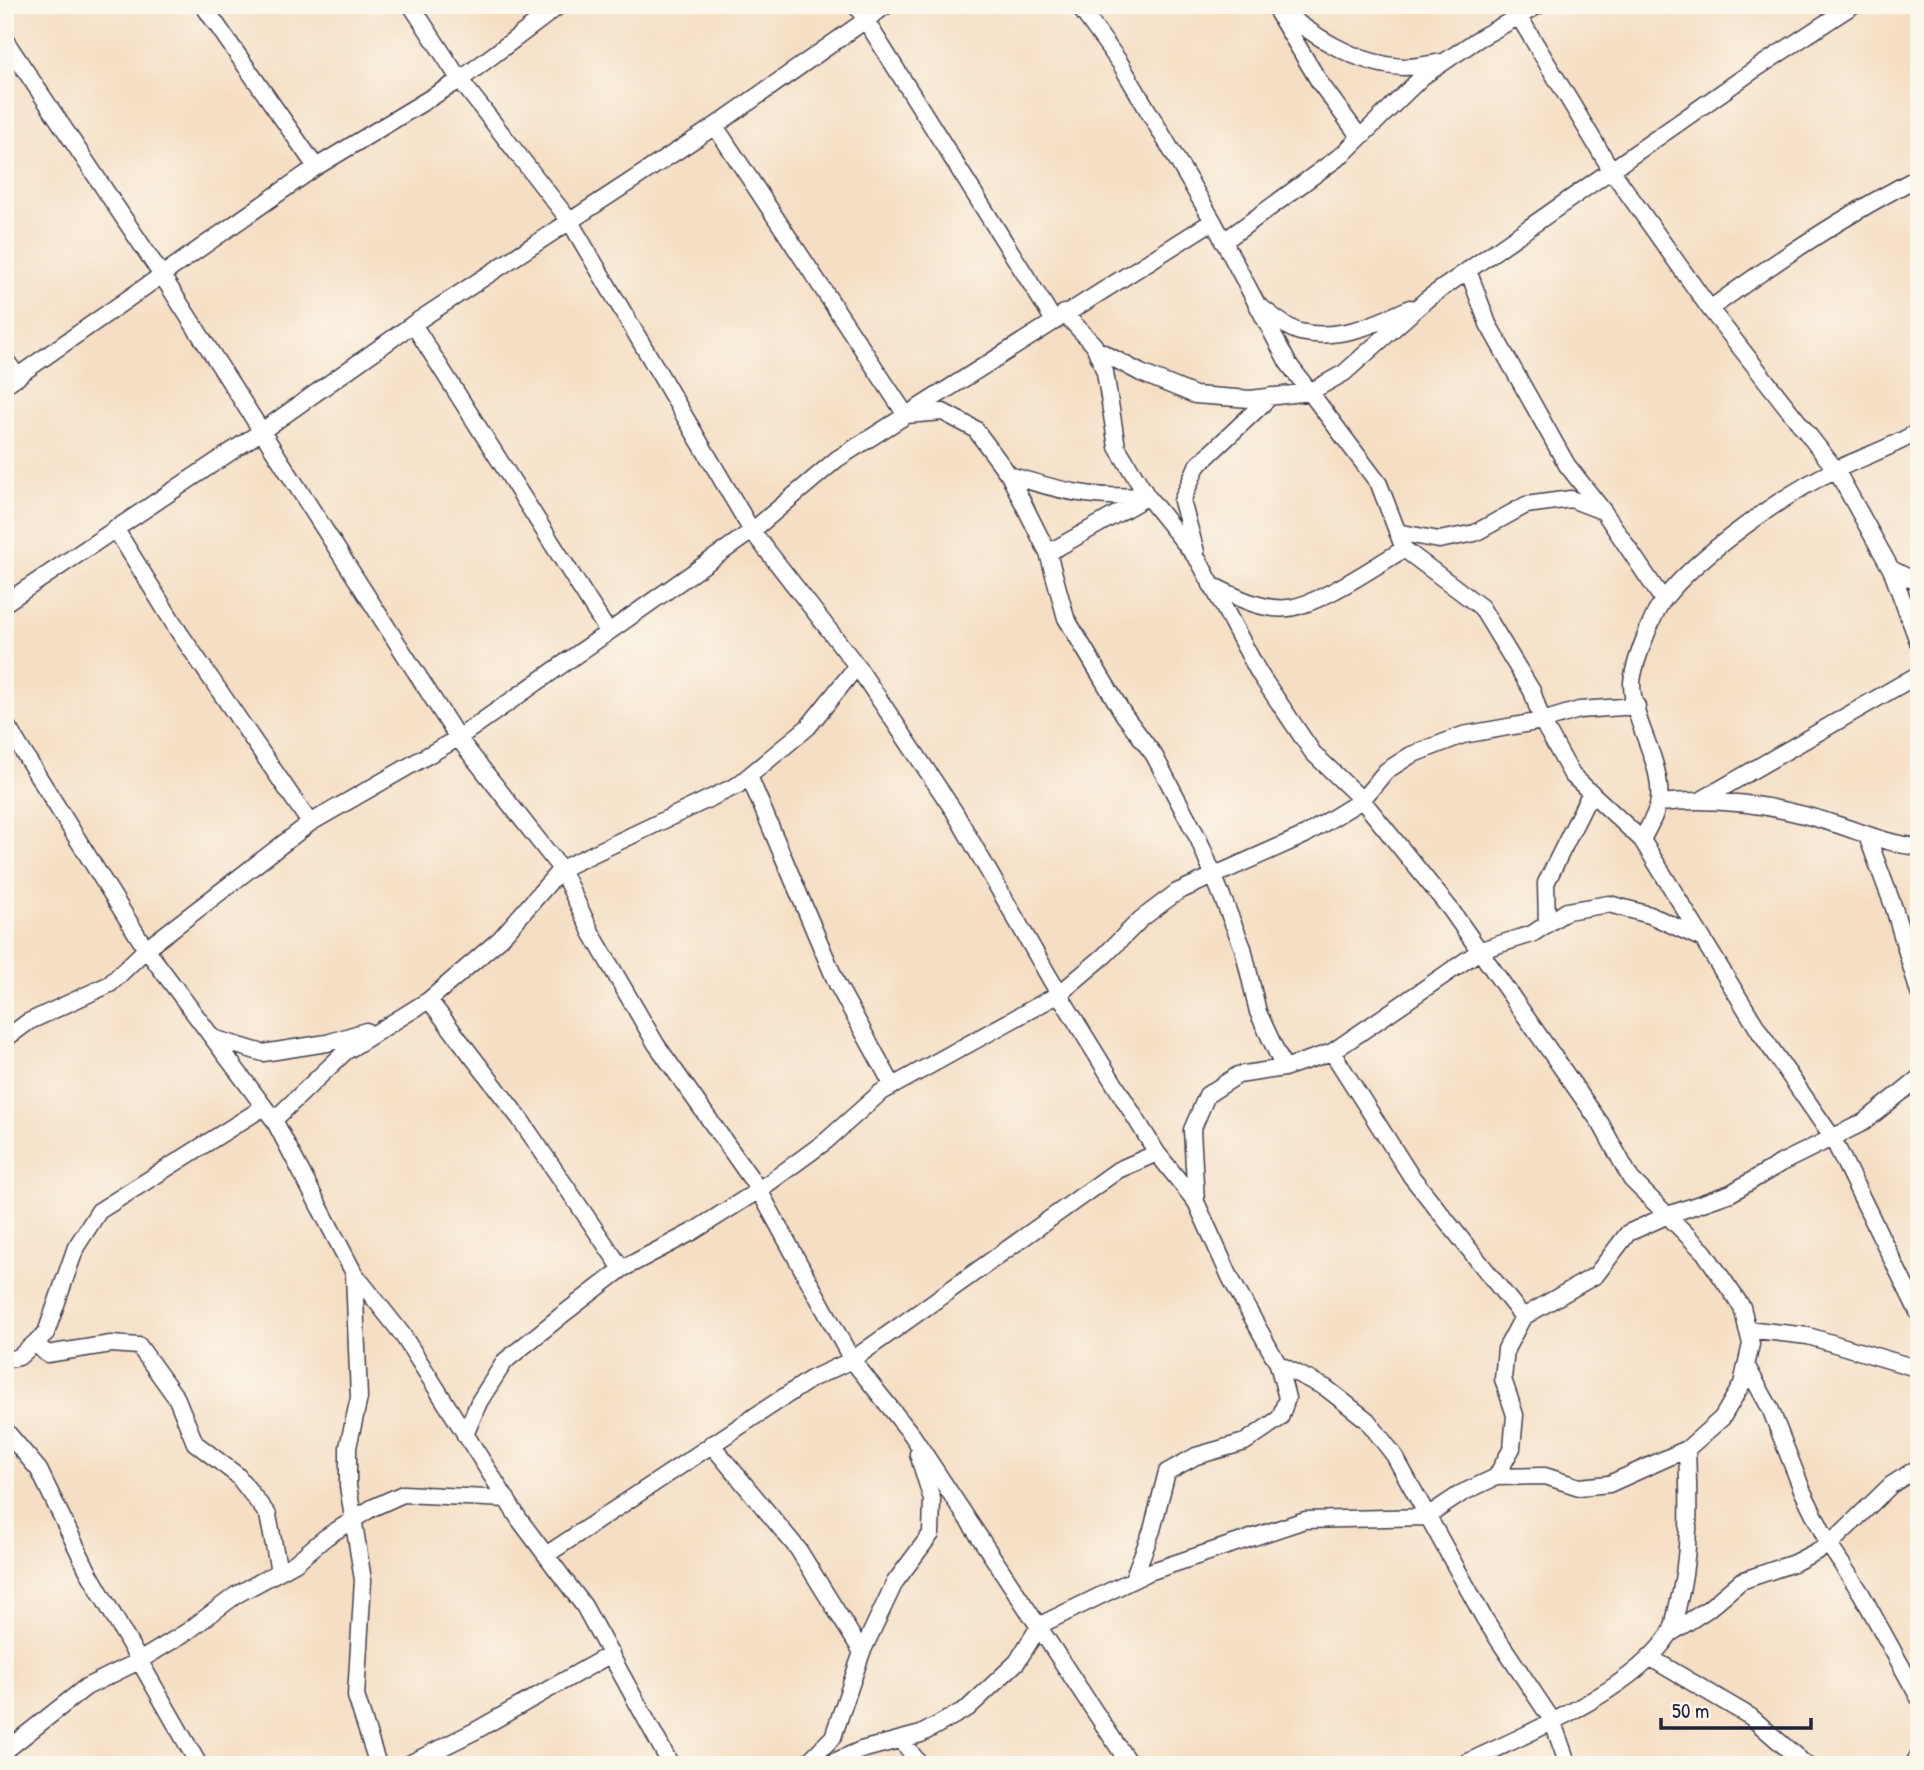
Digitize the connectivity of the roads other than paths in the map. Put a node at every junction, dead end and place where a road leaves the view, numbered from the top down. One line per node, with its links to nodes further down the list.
1 (203, 5): 17 (street)
2 (411, 5): 14 (street)
3 (560, 5): 14 (street)
4 (856, 5): 11 (street)
5 (887, 5): 11 (street)
6 (1077, 5): 21 (street)
7 (1274, 5): 13 (street); 16 (street)
8 (1539, 5): 10 (street)
9 (1853, 5): 18 (street)
10 (1515, 10): 13 (street); 18 (street)
11 (866, 20): 15 (street); 28 (street)
12 (5, 40): 24 (street)
13 (1444, 62): 16 (street)
14 (460, 80): 17 (street); 20 (street)
15 (715, 126): 20 (street); 35 (street)
16 (1359, 136): 22 (street)
17 (316, 167): 24 (street)
18 (1612, 171): 23 (street); 27 (street)
19 (1919, 177): 27 (street)
20 (569, 220): 29 (street); 43 (street)
21 (1213, 221): 22 (street); 28 (street)
22 (1223, 242): 26 (street)
23 (1468, 270): 25 (street); 41 (street)
24 (161, 274): 32 (street); 37 (street)
25 (1427, 299): 26 (street); 33 (street)
26 (1255, 304): 33 (street)
27 (1710, 309): 38 (street)
28 (1058, 316): 30 (street); 35 (street)
29 (412, 324): 37 (street); 53 (street)
30 (1096, 349): 34 (street); 40 (street)
31 (5, 359): 32 (street)
32 (12, 381)
33 (1310, 392): 34 (street); 44 (street)
34 (1271, 396): 47 (street)
35 (905, 415): 39 (street); 43 (street)
36 (1919, 430): 38 (street)
37 (262, 431): 42 (street); 60 (street)
38 (1836, 470): 48 (street); 51 (street)
39 (1009, 475): 40 (street); 46 (street)
40 (1147, 496): 46 (street); 47 (street)
41 (1604, 512): 44 (street); 51 (street)
42 (115, 528): 52 (street); 66 (street)
43 (752, 531): 53 (street); 55 (street)
44 (1397, 532): 45 (street)
45 (1404, 548): 50 (street); 58 (street)
46 (1048, 553): 71 (street)
47 (1199, 561): 50 (street)
48 (1891, 569): 49 (street); 54 (street)
49 (1919, 583)
50 (1211, 585): 64 (street)
51 (1663, 600): 57 (street)
52 (5, 603)
53 (607, 630): 60 (street)
54 (1919, 644)
55 (857, 666): 61 (street); 77 (street)
56 (1919, 674): 63 (street)
57 (1637, 706): 58 (street); 65 (street)
58 (1542, 721): 62 (street); 64 (street)
59 (5, 723): 74 (street)
60 (458, 738): 66 (street); 70 (street)
61 (749, 776): 70 (street); 85 (street)
62 (1591, 792): 68 (street); 72 (street)
63 (1703, 799): 65 (street); 67 (street)
64 (1362, 800): 71 (street); 75 (street)
65 (1659, 803): 68 (street)
66 (310, 823): 74 (street)
67 (1867, 836): 69 (street); 76 (street)
68 (1642, 840): 73 (street)
69 (1919, 847)
70 (561, 869): 78 (street); 90 (street)
71 (1214, 877): 77 (street); 83 (street)
72 (1547, 924): 73 (street); 75 (street)
73 (1703, 939): 88 (street)
74 (146, 948): 80 (street); 81 (street)
75 (1481, 950): 82 (street); 92 (street)
76 (1919, 993)
77 (1059, 994): 85 (street); 89 (street)
78 (429, 1000): 79 (street); 93 (street)
79 (389, 1024): 80 (street); 87 (street)
80 (213, 1038): 86 (street)
81 (5, 1039)
82 (1332, 1052): 83 (street); 96 (street)
83 (1284, 1068): 91 (street)
84 (1918, 1080): 88 (street)
85 (893, 1086): 90 (street)
86 (264, 1107): 87 (street); 98 (street)
87 (274, 1120): 94 (street)
88 (1832, 1138): 92 (street); 95 (street)
89 (1157, 1153): 91 (street); 100 (street)
90 (759, 1190): 93 (street); 100 (street)
91 (1196, 1202): 101 (street)
92 (1668, 1215): 96 (street); 97 (street)
93 (622, 1269): 106 (street)
94 (354, 1273): 106 (street); 113 (street)
95 (1919, 1314)
96 (1523, 1317): 110 (street)
97 (1747, 1329): 102 (street); 103 (street)
98 (35, 1343): 99 (street); 116 (street)
99 (5, 1360)
100 (852, 1360): 105 (street); 107 (street)
101 (1278, 1364): 112 (street); 117 (street)
102 (1746, 1365): 108 (street); 114 (street)
103 (1919, 1369)
104 (5, 1430): 123 (street)
105 (912, 1434): 118 (street); 120 (street)
106 (464, 1435): 111 (street)
107 (711, 1444): 115 (street); 120 (street)
108 (1687, 1449): 110 (street); 119 (street)
109 (1919, 1467): 114 (street)
110 (1496, 1476): 112 (street)
111 (507, 1499): 113 (street); 115 (street)
112 (1426, 1517): 117 (street); 125 (street)
113 (351, 1521): 116 (street); 130 (street)
114 (1829, 1545): 119 (street); 124 (street)
115 (546, 1555): 121 (street)
116 (279, 1572): 123 (street)
117 (1133, 1579): 118 (street)
118 (1040, 1625): 126 (street); 136 (street)
119 (1671, 1633): 122 (street)
120 (862, 1652): 133 (street)
121 (611, 1654): 131 (street); 132 (street)
122 (1649, 1657): 125 (street); 139 (street)
123 (139, 1661): 127 (street); 129 (street)
124 (1919, 1698)
125 (1552, 1720): 137 (street); 138 (street)
126 (901, 1739): 134 (street); 135 (street)
127 (5, 1751)
128 (1919, 1755): 140 (street)
129 (199, 1765)
130 (378, 1765)
131 (407, 1765)
132 (671, 1765)
133 (805, 1765)
134 (827, 1765)
135 (920, 1765)
136 (1130, 1765)
137 (1462, 1765)
138 (1568, 1765)
139 (1806, 1765)
140 (1913, 1765)

